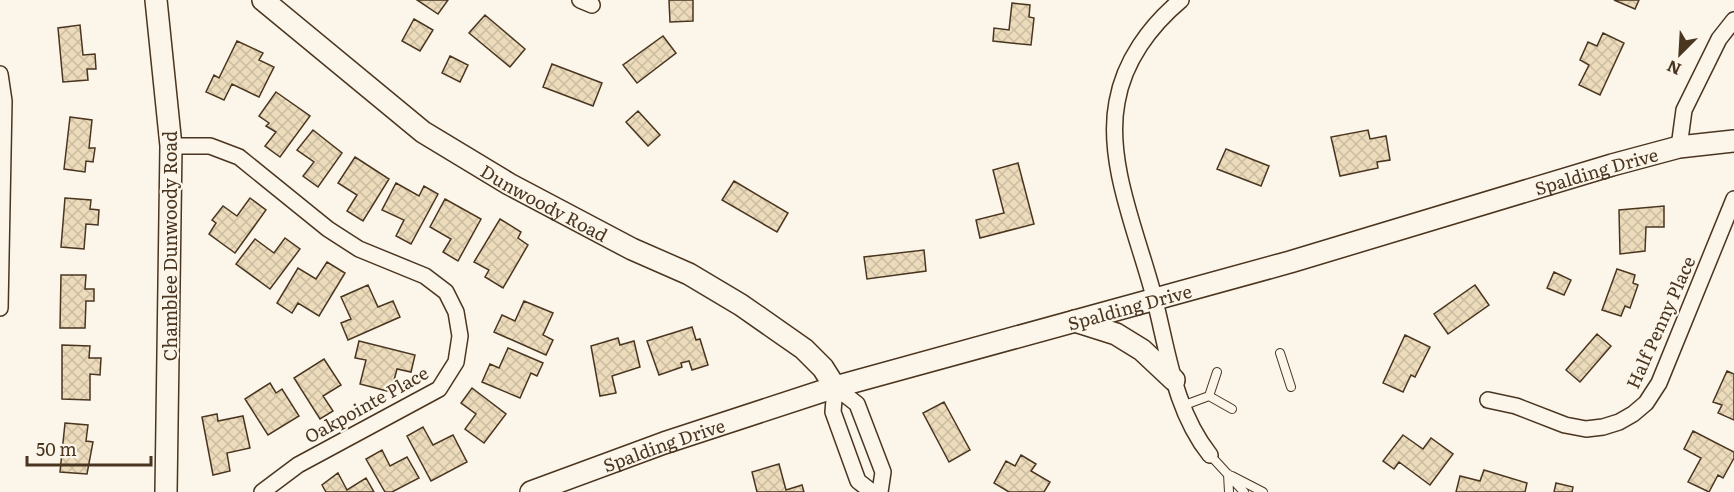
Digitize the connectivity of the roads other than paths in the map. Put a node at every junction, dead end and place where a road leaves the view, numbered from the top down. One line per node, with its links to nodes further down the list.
1 (156, 0): 7 (street, Chamblee Dunwoody Road)
2 (263, 0): 17 (street, Dunwoody Road)
3 (1181, 0): 11 (street)
4 (1734, 20): 8 (street)
5 (0, 74): 10 (street)
6 (1734, 141): 8 (street, Spalding Drive)
7 (171, 146): 25 (street, Chamblee Dunwoody Road); 26 (street, Oakpointe Place)
8 (1679, 147): 11 (street, Spalding Drive)
9 (1734, 199): 20 (street, Half Penny Place)
10 (1, 258): 12 (street)
11 (1155, 300): 13 (street, Spalding Drive); 16 (street)
12 (0, 308)
13 (1076, 321): 16 (street); 17 (street, Spalding Drive)
14 (1280, 353): 18 (lane)
15 (1217, 372): 19 (lane)
16 (1174, 380): 21 (street)
17 (836, 387): 27 (street, Spalding Drive); 28 (street); 29 (street)
18 (1291, 387)
19 (1209, 396): 21 (lane); 22 (lane)
20 (1488, 400)
21 (1182, 406): 23 (street)
22 (1232, 409)
23 (1210, 455): 24 (lane)
24 (1228, 474): 30 (lane); 31 (lane); 32 (lane)
25 (166, 492)
26 (262, 492)
27 (531, 492)
28 (872, 492)
29 (880, 492)
30 (1229, 492)
31 (1244, 492)
32 (1263, 492)

